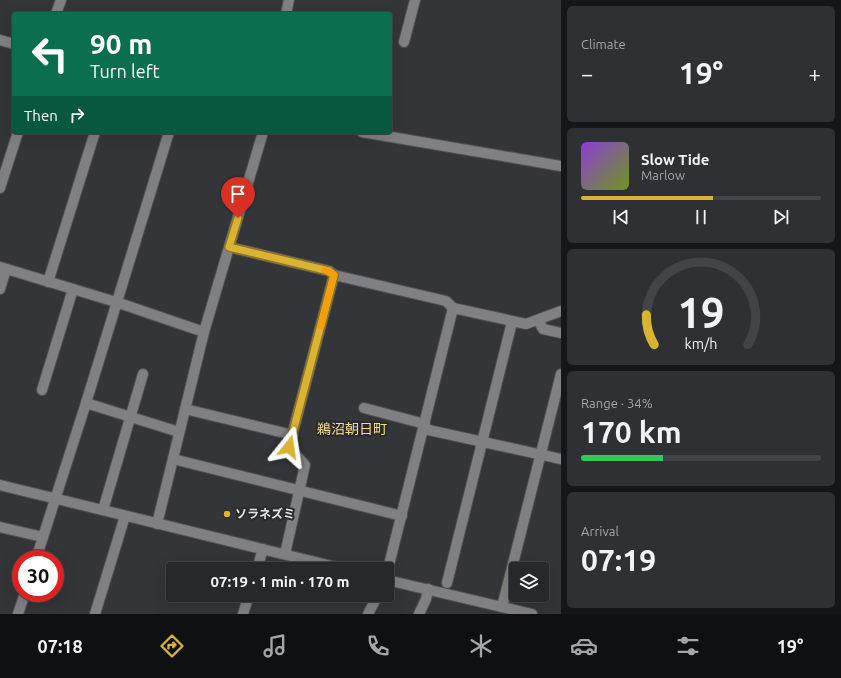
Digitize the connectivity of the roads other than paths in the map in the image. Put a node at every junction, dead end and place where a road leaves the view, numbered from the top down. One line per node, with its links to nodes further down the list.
1 (61, 0): 4 (street)
2 (289, 0): 5 (street)
3 (415, 0): 7 (street)
4 (57, 12)
5 (286, 12)
6 (0, 40): 8 (street)
7 (404, 42)
8 (12, 43)
9 (17, 134): 15 (street)
10 (94, 134): 19 (street)
11 (168, 134): 22 (street)
12 (262, 134): 16 (street)
13 (374, 134): 14 (street)
14 (561, 166)
15 (0, 188)
16 (229, 247): 18 (street); 27 (street)
17 (3, 268): 19 (street); 20 (street)
18 (334, 275): 23 (street); 38 (street)
19 (48, 282): 21 (street)
20 (0, 289)
21 (73, 289): 22 (street); 31 (street)
22 (116, 302): 27 (street); 32 (street)
23 (453, 308): 26 (street); 36 (street)
24 (561, 311): 25 (street)
25 (538, 320): 26 (street); 28 (street)
26 (512, 322): 39 (street)
27 (204, 332): 34 (street)
28 (561, 333)
29 (143, 374): 35 (street)
30 (561, 374): 40 (street)
31 (42, 390)
32 (86, 403): 35 (street); 45 (street)
33 (364, 408): 36 (street)
34 (185, 409): 37 (street); 38 (street)
35 (130, 417): 37 (street); 46 (street)
36 (424, 426): 39 (street); 48 (street)
37 (180, 432): 41 (street)
38 (293, 435): 44 (street)
39 (482, 442): 40 (street); 59 (street)
40 (541, 455): 42 (street); 64 (street)
41 (173, 459): 44 (street); 49 (street)
42 (561, 459)
43 (0, 485): 45 (street)
44 (299, 490): 48 (street); 54 (street)
45 (55, 498): 46 (street); 51 (street)
46 (103, 510): 47 (street)
47 (125, 516): 49 (street); 66 (street)
48 (402, 516): 57 (street)
49 (157, 524): 52 (street)
50 (0, 527): 51 (street)
51 (43, 537): 53 (street)
52 (263, 549): 54 (street); 55 (street)
53 (39, 550)
54 (284, 554): 56 (street)
55 (259, 562)
56 (316, 562)
57 (390, 562)
58 (394, 582): 60 (street)
59 (447, 583)
60 (428, 589): 64 (street); 69 (street)
61 (22, 602): 65 (street)
62 (247, 602): 67 (street)
63 (374, 602): 68 (street)
64 (496, 609): 70 (street)
65 (18, 614)
66 (94, 614)
67 (243, 614)
68 (368, 614)
69 (419, 614)
70 (532, 614)

